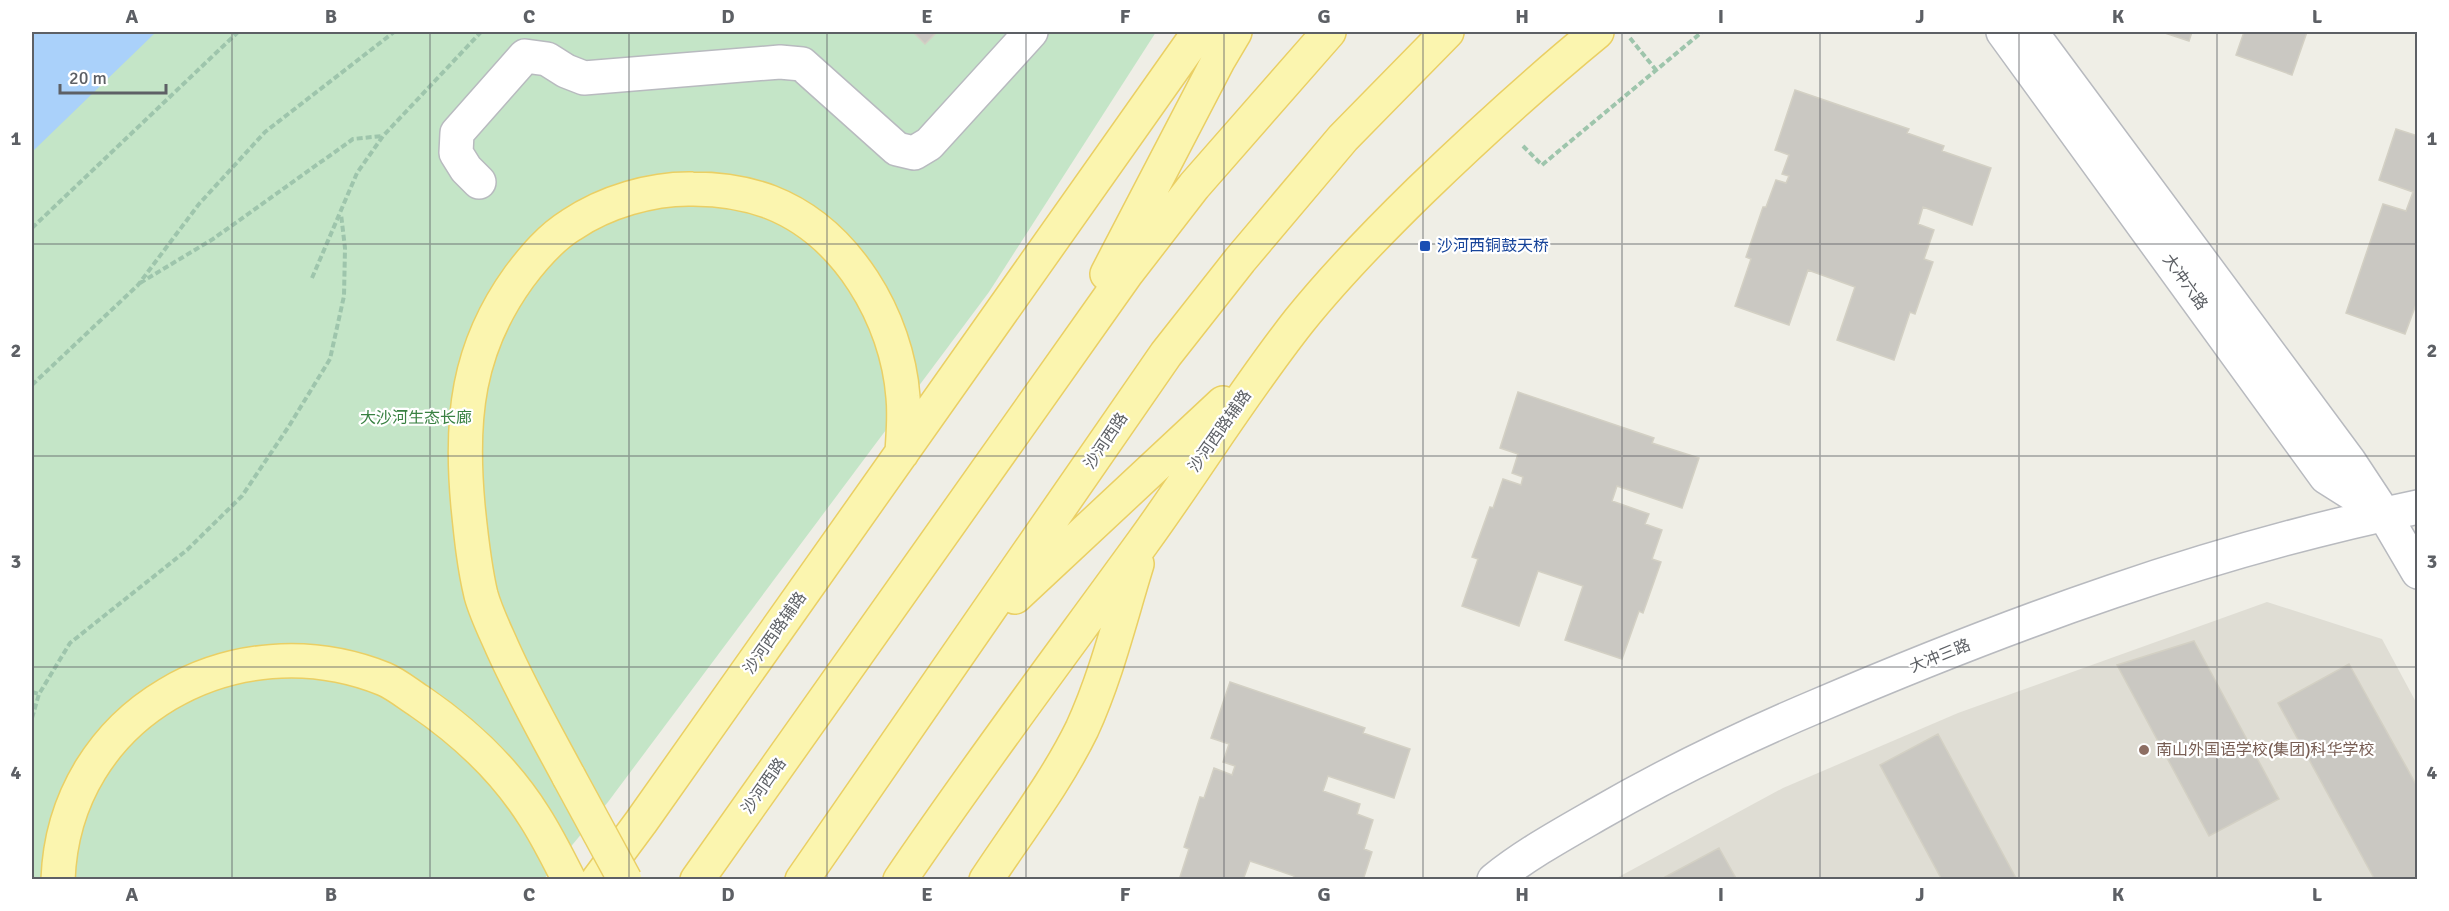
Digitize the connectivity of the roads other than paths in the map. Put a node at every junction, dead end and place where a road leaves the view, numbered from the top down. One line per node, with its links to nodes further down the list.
1 (1031, 32): 9 (street)
2 (1199, 32): 12 (main road, 沙河西路辅路)
3 (1235, 32): 11 (main road)
4 (1329, 32): 11 (main road, 沙河西路)
5 (1447, 32): 17 (main road, 沙河西路)
6 (1597, 32): 10 (main road, 沙河西路辅路)
7 (2003, 32): 14 (street, 大冲六路)
8 (2031, 32): 14 (street, 大冲六路)
9 (479, 182)
10 (1270, 358): 15 (main road, 沙河西路辅路); 17 (main road)
11 (1058, 369): 22 (main road, 沙河西路)
12 (902, 453): 20 (main road, 沙河西路辅路); 21 (main road, bridge)
13 (2418, 507): 14 (street, 大冲三路)
14 (2384, 514): 16 (street, 大冲六路); 26 (street, 大冲三路)
15 (1145, 539): 24 (main road, 沙河西路辅路); 25 (main road)
16 (2418, 572)
17 (970, 640): 23 (main road, 沙河西路)
18 (58, 879): 19 (main road)
19 (569, 879)
20 (598, 879)
21 (625, 879)
22 (697, 879)
23 (802, 879)
24 (900, 879)
25 (986, 879)
26 (1494, 879)

